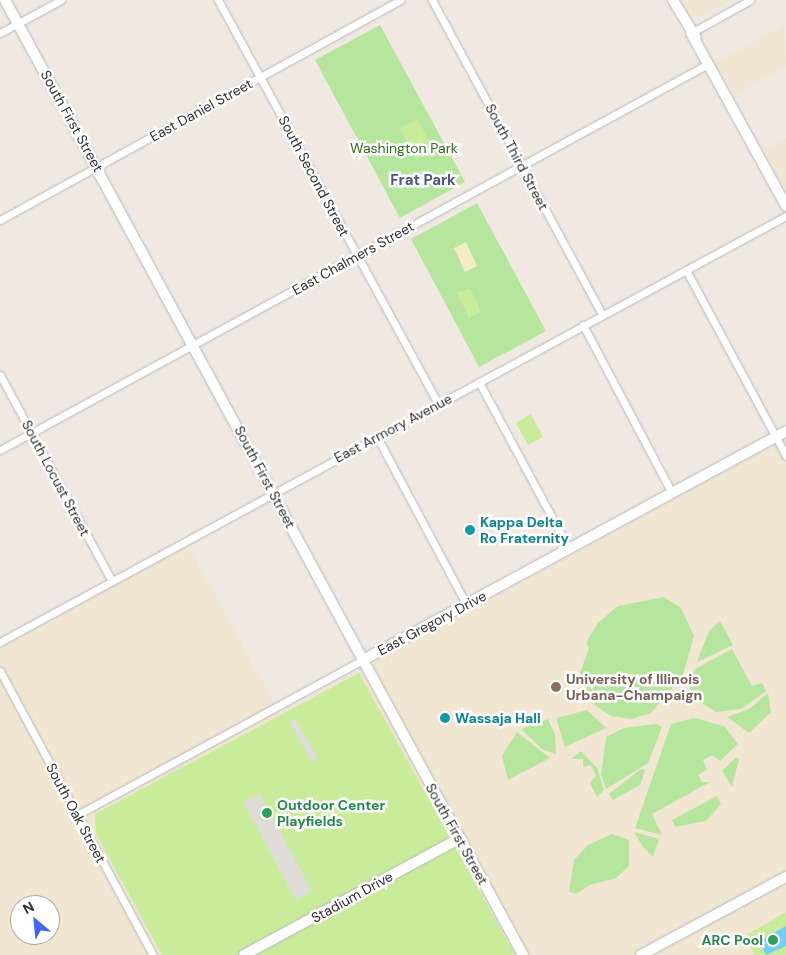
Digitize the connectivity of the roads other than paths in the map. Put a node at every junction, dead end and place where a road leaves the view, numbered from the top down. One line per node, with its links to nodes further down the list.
1 (5, 0): 8 (street, South First Street)
2 (61, 0): 8 (street)
3 (218, 0): 12 (street, South Second Street)
4 (402, 0): 12 (street, East Daniel Street)
5 (432, 0): 15 (street, South Third Street)
6 (673, 0): 10 (street)
7 (750, 0): 10 (street)
8 (18, 24): 9 (street); 14 (street, South First Street)
9 (0, 33)
10 (691, 33): 11 (street); 13 (street)
11 (706, 65): 13 (street); 15 (street, East Chalmers Street)
12 (261, 77): 14 (street, East Daniel Street); 19 (street, South Second Street)
13 (721, 87): 16 (street)
14 (97, 166): 18 (street, East Daniel Street); 23 (street, South First Street)
15 (522, 166): 19 (street, East Chalmers Street); 21 (street, South Third Street)
16 (786, 206)
17 (786, 216): 20 (street, East Armory Avenue)
18 (0, 220)
19 (357, 255): 23 (street, East Chalmers Street); 26 (street, South Second Street)
20 (686, 270): 21 (street, East Armory Avenue); 30 (street)
21 (602, 315): 22 (street, East Armory Avenue)
22 (583, 326): 25 (street, East Armory Avenue); 34 (street)
23 (194, 344): 28 (street, East Chalmers Street); 33 (street, South First Street)
24 (0, 375): 28 (street, South Locust Street)
25 (480, 382): 26 (street, East Armory Avenue); 35 (street)
26 (438, 404): 29 (street, East Armory Avenue)
27 (786, 431): 30 (street, East Gregory Drive)
28 (31, 433): 31 (street, East Chalmers Street); 36 (street, South Locust Street)
29 (377, 437): 33 (street, East Armory Avenue); 37 (street)
30 (775, 437): 32 (street); 34 (street, East Gregory Drive)
31 (0, 450)
32 (786, 456)
33 (274, 492): 36 (street, East Armory Avenue); 39 (street, South First Street)
34 (672, 493): 35 (street, East Gregory Drive)
35 (569, 548): 37 (street, East Gregory Drive)
36 (112, 581): 38 (street, East Armory Avenue)
37 (466, 604): 39 (street, East Gregory Drive)
38 (0, 642)
39 (363, 660): 41 (street, East Gregory Drive); 42 (street, South First Street)
40 (0, 671): 41 (street, South Oak Street)
41 (77, 815): 44 (street, South Oak Street)
42 (460, 838): 45 (street, Stadium Drive); 46 (street, South First Street)
43 (786, 877): 47 (street)
44 (153, 955)
45 (244, 955)
46 (523, 955)
47 (641, 955)

